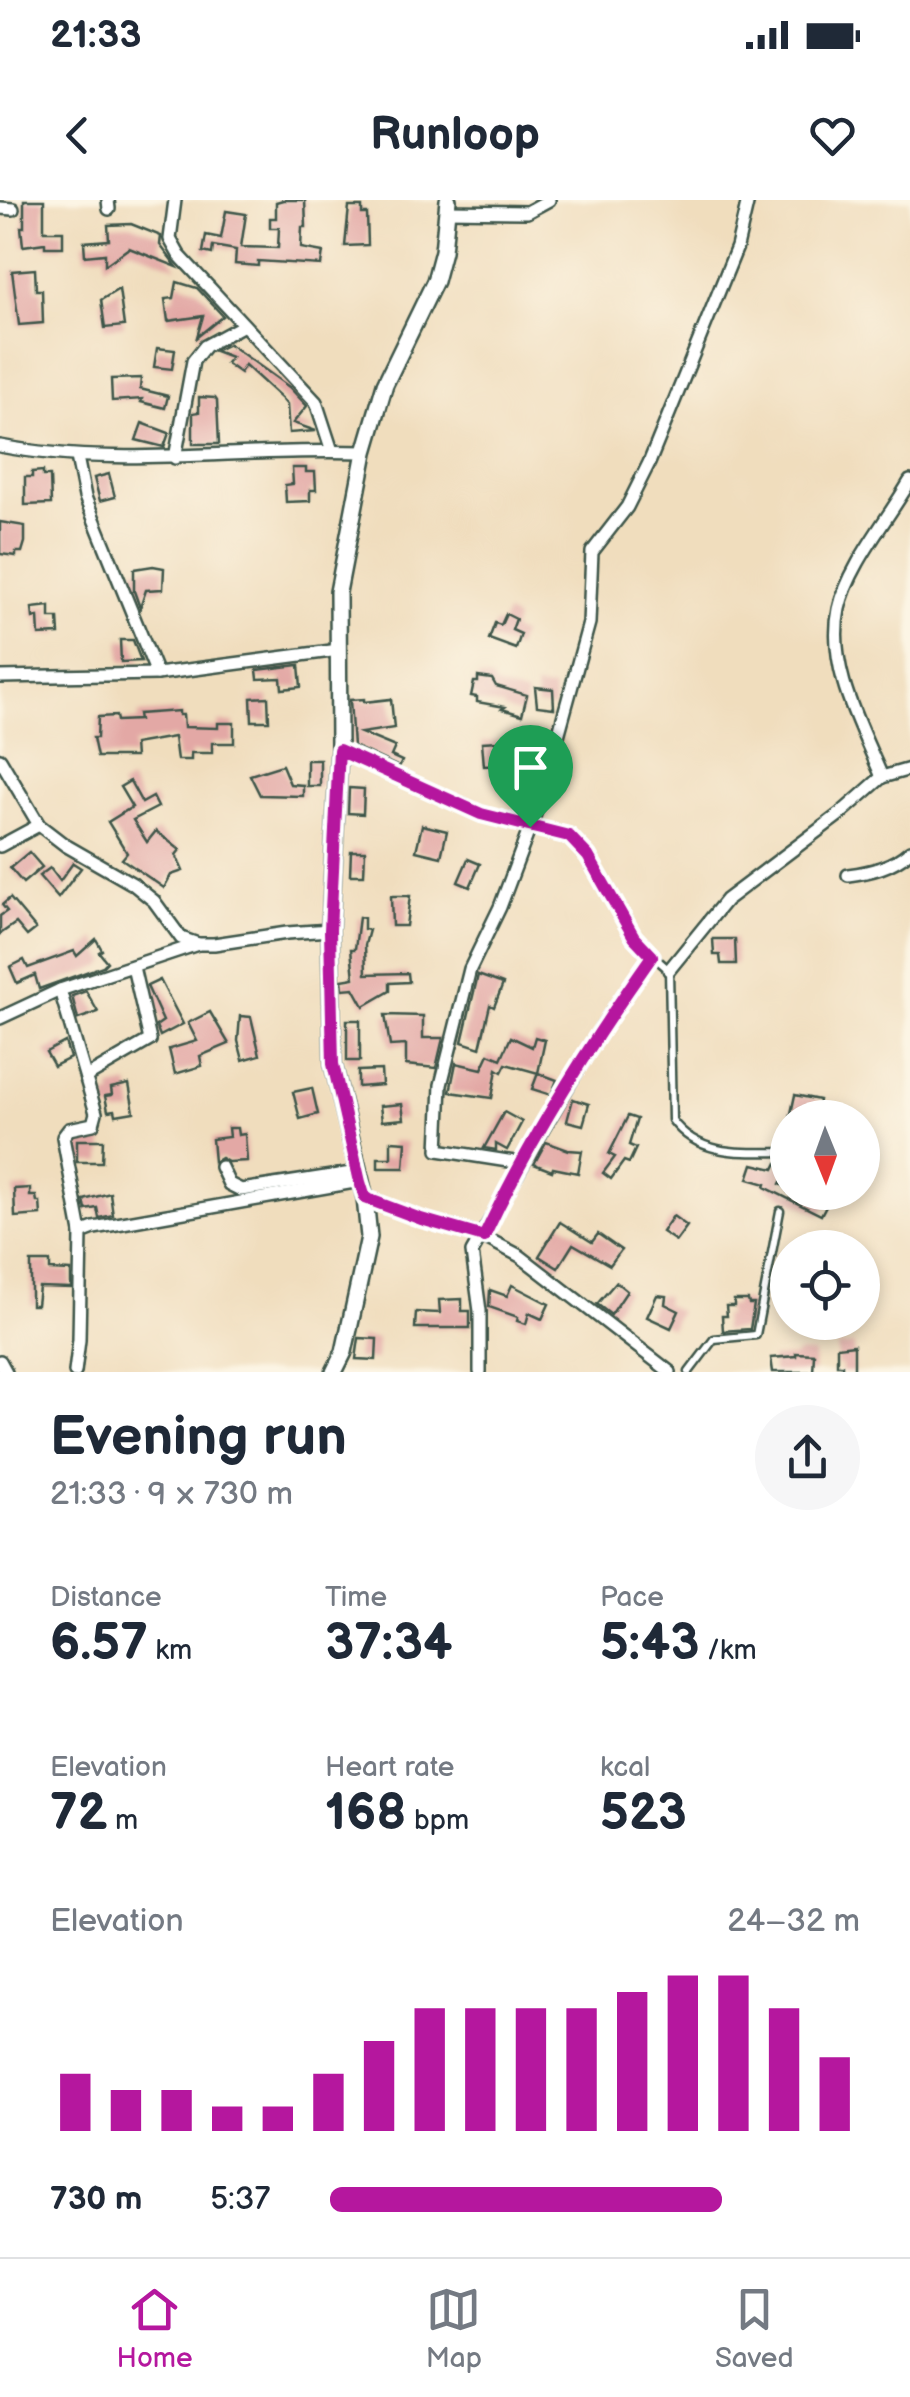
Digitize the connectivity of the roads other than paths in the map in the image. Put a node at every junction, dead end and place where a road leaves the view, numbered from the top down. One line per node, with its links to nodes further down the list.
1 (175, 200): 5 (street)
2 (549, 200): 4 (street)
3 (748, 200): 20 (street)
4 (448, 205): 8 (street)
5 (242, 326): 7 (street); 10 (street)
6 (0, 446): 9 (street)
7 (332, 451): 8 (street); 10 (street)
8 (365, 452): 12 (street)
9 (77, 457): 10 (street); 13 (street)
10 (175, 458)
11 (910, 481): 18 (street)
12 (339, 650): 13 (street); 15 (street)
13 (156, 674): 14 (street)
14 (0, 678)
15 (339, 750): 20 (street); 24 (street)
16 (0, 759): 19 (street)
17 (910, 769): 18 (street)
18 (882, 777): 28 (street)
19 (39, 825): 21 (street); 25 (street)
20 (530, 827): 26 (street); 33 (street)
21 (0, 846)
22 (910, 850): 23 (street)
23 (848, 875)
24 (330, 930): 25 (street); 35 (street)
25 (198, 944): 27 (street)
26 (652, 956): 28 (lane); 33 (street)
27 (133, 967): 29 (street); 31 (street)
28 (669, 970): 32 (lane)
29 (60, 990): 30 (street); 31 (street)
30 (0, 1018)
31 (86, 1078): 37 (street)
32 (770, 1152)
33 (520, 1163): 38 (street)
34 (221, 1166): 35 (street)
35 (361, 1184): 37 (street); 38 (street); 42 (street)
36 (780, 1212): 45 (lane)
37 (81, 1233): 41 (street)
38 (484, 1237): 43 (street); 44 (street)
39 (0, 1361): 40 (street)
40 (6, 1372)
41 (75, 1372)
42 (334, 1372)
43 (480, 1372)
44 (670, 1372)
45 (689, 1372)

